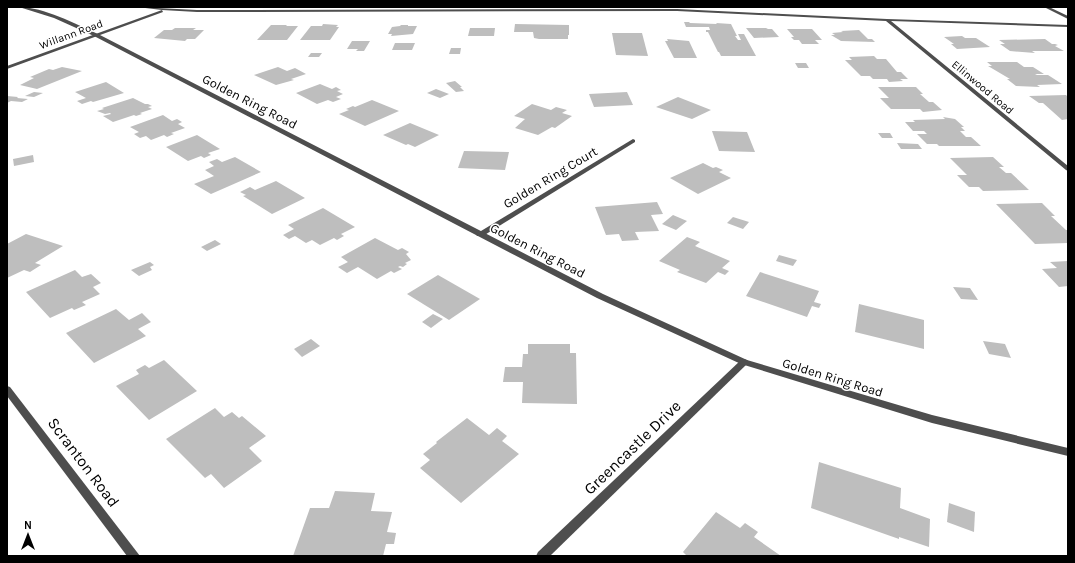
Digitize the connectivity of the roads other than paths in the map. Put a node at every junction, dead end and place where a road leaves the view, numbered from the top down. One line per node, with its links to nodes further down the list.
1 (21, 7): 9 (street, Golden Ring Road)
2 (143, 7): 5 (street)
3 (1046, 7): 6 (street)
4 (676, 8): 5 (street); 7 (street)
5 (165, 10): 9 (street, Willann Road)
6 (1068, 18)
7 (887, 20): 8 (street); 12 (street, Ellinwood Road)
8 (1068, 26)
9 (96, 35): 10 (street, Willann Road); 13 (street, Golden Ring Road)
10 (7, 68)
11 (633, 141): 13 (street, Golden Ring Court)
12 (1068, 169)
13 (480, 234): 14 (street, Golden Ring Road)
14 (744, 362): 16 (street, Golden Ring Road); 18 (street, Greencastle Drive)
15 (7, 388): 17 (street, Scranton Road)
16 (1068, 452)
17 (134, 556)
18 (542, 556)

